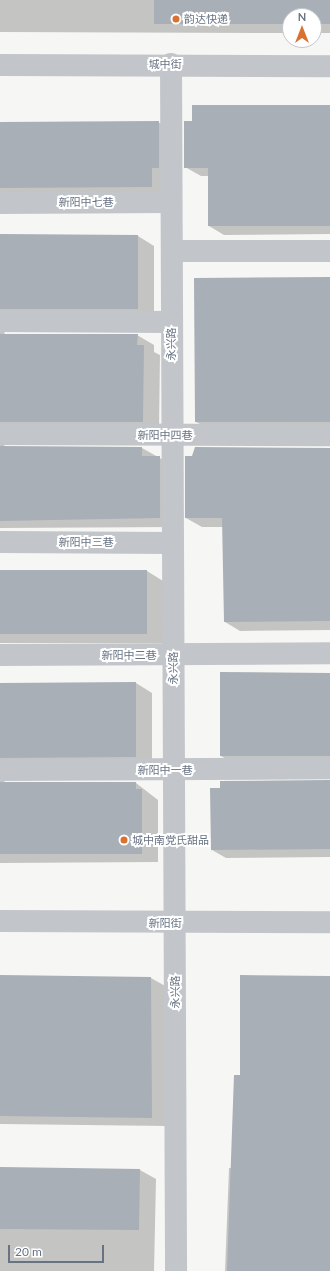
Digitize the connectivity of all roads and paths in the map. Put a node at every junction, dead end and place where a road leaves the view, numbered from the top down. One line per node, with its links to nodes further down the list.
1 (171, 64): 2 (street, 城中街); 3 (street, 城中街); 4 (street, 永兴路)
2 (0, 65)
3 (330, 66)
4 (172, 202): 5 (street, 新阳中七巷); 6 (street, 永兴路)
5 (0, 203)
6 (172, 251): 7 (street); 9 (street, 永兴路)
7 (330, 251)
8 (0, 321): 9 (street)
9 (171, 322): 11 (street, 永兴路)
10 (0, 434): 11 (street, 新阳中四巷)
11 (172, 435): 12 (street, 新阳中四巷); 14 (street, 永兴路)
12 (330, 435)
13 (0, 542): 14 (street, 新阳中三巷)
14 (172, 543): 17 (street, 永兴路)
15 (330, 652): 17 (street, 新阳中二巷)
16 (0, 655): 17 (street, 新阳中二巷)
17 (173, 655): 20 (street, 永兴路)
18 (330, 768): 20 (street, 新阳中一巷)
19 (0, 770): 20 (street, 新阳中一巷)
20 (174, 770): 23 (street, 永兴路)
21 (0, 921): 23 (street, 新阳街)
22 (330, 922): 23 (street, 新阳街)
23 (174, 923): 24 (street, 永兴路)
24 (176, 1271)

